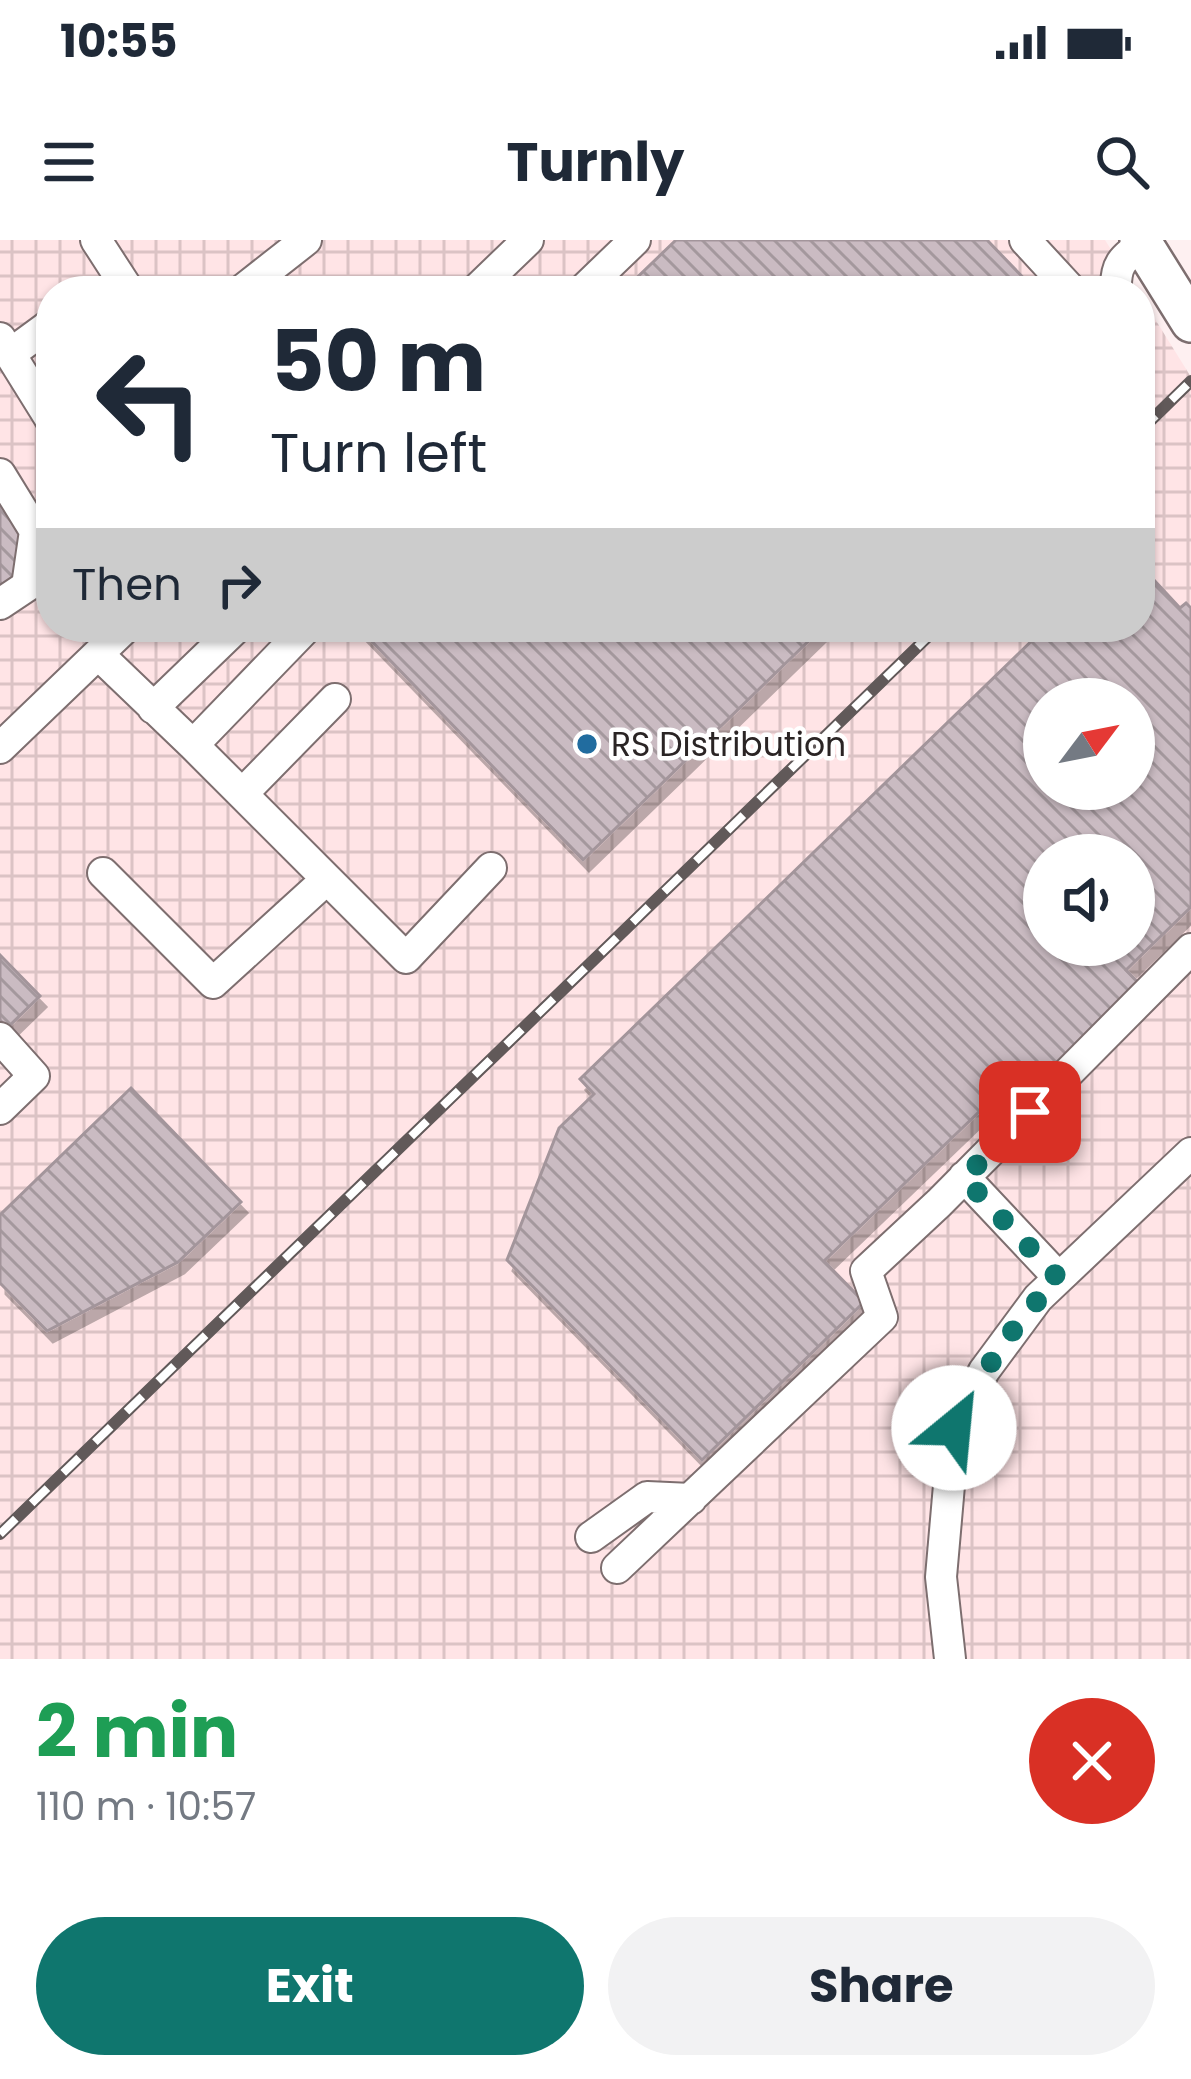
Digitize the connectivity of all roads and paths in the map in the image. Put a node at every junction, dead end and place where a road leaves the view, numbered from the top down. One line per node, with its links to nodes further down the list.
1 (96, 240): 7 (street)
2 (305, 240): 8 (street)
3 (528, 240): 9 (street)
4 (635, 240): 10 (street)
5 (1025, 240): 11 (street)
6 (1142, 242): 12 (street); 13 (main road)
7 (112, 276)
8 (260, 276)
9 (491, 276)
10 (598, 276)
11 (1058, 276)
12 (1116, 276)
13 (1191, 322)
14 (36, 331): 15 (street)
15 (5, 346): 16 (street)
16 (36, 396)
17 (0, 474): 18 (street)
18 (0, 604)
19 (110, 642): 22 (street)
20 (221, 642): 24 (street)
21 (293, 642): 25 (street)
22 (98, 654): 24 (street); 26 (street)
23 (335, 699): 27 (street)
24 (153, 708): 25 (street)
25 (193, 745): 27 (street)
26 (0, 748)
27 (242, 794): 30 (street)
28 (491, 868): 30 (street)
29 (103, 873): 30 (street)
30 (327, 879)
31 (1191, 949): 35 (street)
32 (0, 1039): 33 (street)
33 (0, 1109)
34 (1191, 1153): 36 (street)
35 (964, 1178): 36 (street); 37 (street)
36 (1059, 1279): 40 (street)
37 (691, 1499): 38 (street); 39 (street)
38 (591, 1537)
39 (617, 1568)
40 (950, 1659)

